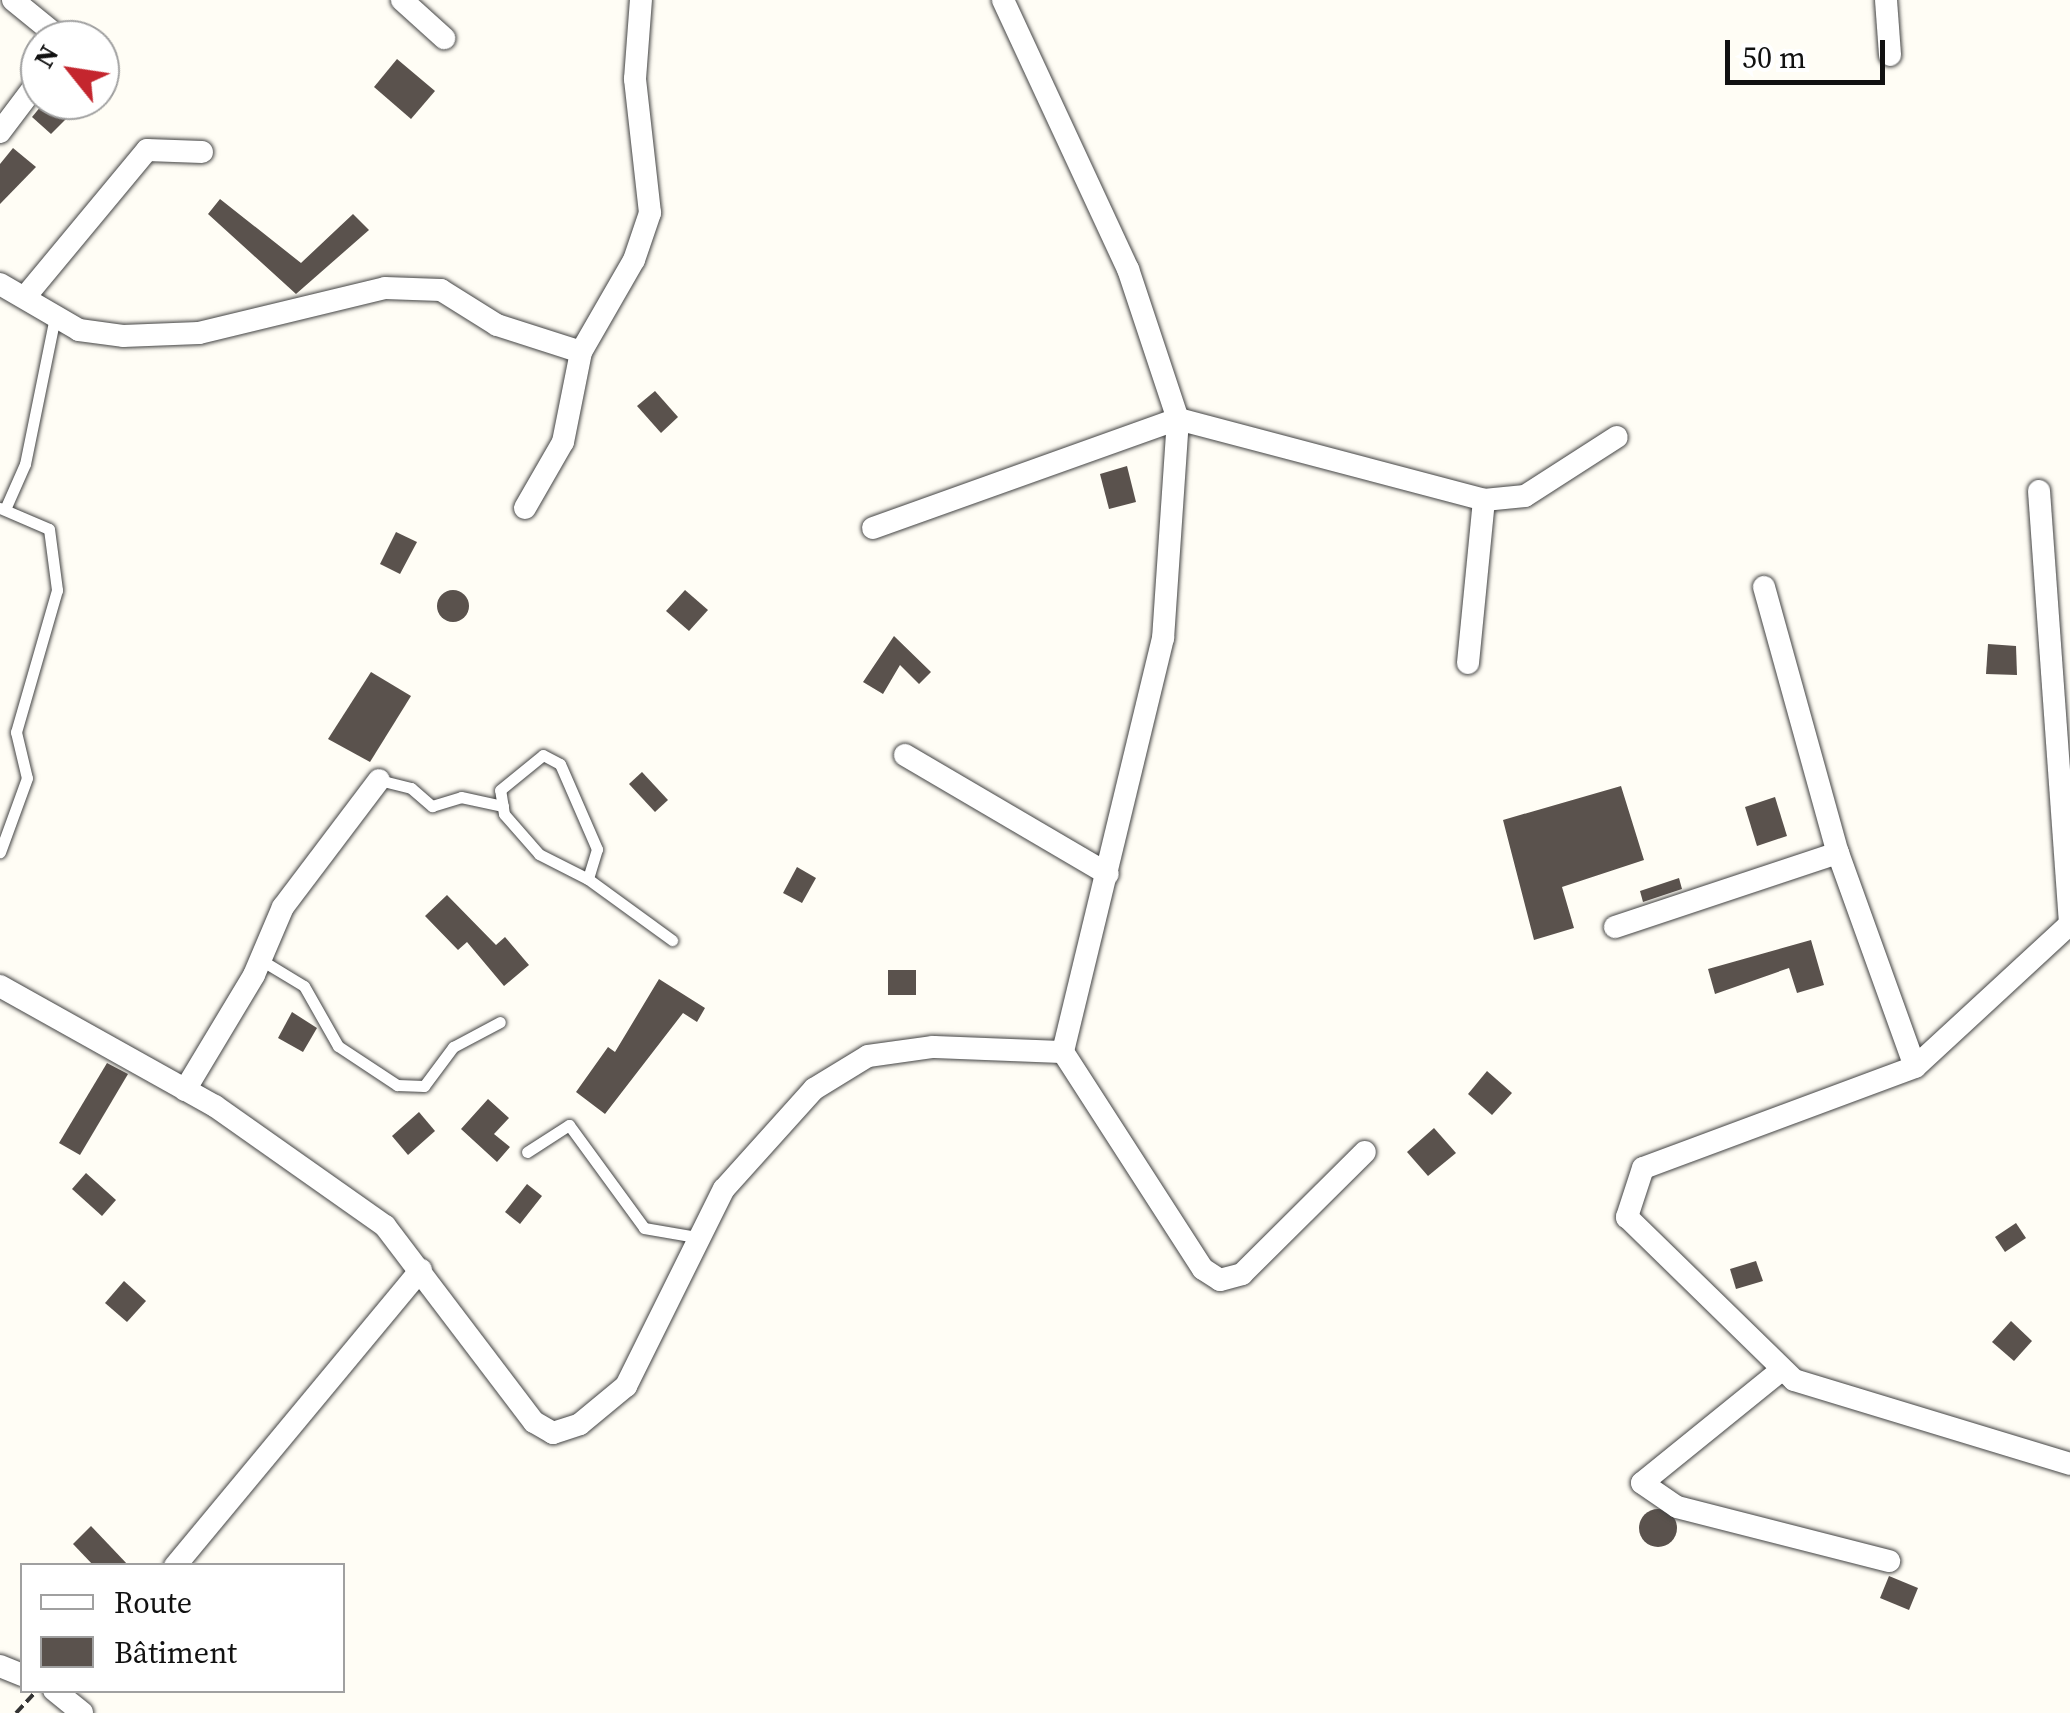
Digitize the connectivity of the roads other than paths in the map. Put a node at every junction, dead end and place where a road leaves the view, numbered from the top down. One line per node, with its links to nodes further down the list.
1 (13, 0): 6 (street)
2 (402, 0): 7 (street)
3 (641, 0): 15 (street)
4 (1003, 0): 16 (street)
5 (1886, 0): 8 (street)
6 (38, 20)
7 (444, 38)
8 (1890, 54)
9 (20, 106): 10 (street)
10 (0, 132)
11 (202, 152): 13 (street)
12 (0, 284): 13 (street)
13 (25, 297): 14 (street)
14 (56, 316): 15 (street); 20 (lane)
15 (581, 352): 21 (street)
16 (1178, 418): 19 (street); 22 (street); 30 (street)
17 (1616, 437): 19 (street)
18 (2039, 491): 32 (street)
19 (1484, 500): 24 (street)
20 (3, 507): 28 (lane)
21 (526, 508)
22 (873, 528)
23 (1764, 587): 29 (street)
24 (1468, 663)
25 (905, 755): 30 (street)
26 (379, 780): 27 (lane); 35 (street)
27 (503, 806): 31 (lane); 31 (lane)
28 (0, 852)
29 (1838, 853): 33 (street); 39 (street)
30 (1108, 874): 38 (street)
31 (588, 879): 34 (lane)
32 (2070, 924): 39 (street)
33 (1615, 927)
34 (672, 940)
35 (257, 958): 37 (lane); 40 (street)
36 (0, 986): 40 (street)
37 (500, 1022)
38 (1063, 1052): 42 (street); 43 (street)
39 (1915, 1067): 45 (street)
40 (185, 1090): 44 (street)
41 (527, 1152): 43 (lane)
42 (1365, 1152)
43 (696, 1238): 44 (street)
44 (421, 1270): 48 (street)
45 (1779, 1372): 46 (street); 47 (street)
46 (2070, 1464)
47 (1889, 1562)
48 (177, 1563)
49 (58, 1693): 50 (street)
50 (82, 1713)

